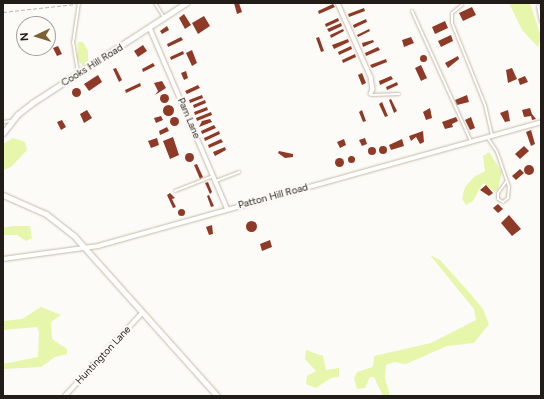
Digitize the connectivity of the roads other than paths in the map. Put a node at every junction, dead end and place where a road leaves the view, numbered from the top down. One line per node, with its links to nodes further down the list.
1 (79, 3): 11 (lane)
2 (155, 3): 8 (lane)
3 (186, 3): 8 (main road, Cooks Hill Road)
4 (338, 3): 12 (street)
5 (462, 5): 18 (lane)
6 (538, 6): 9 (lane)
7 (412, 11): 20 (lane)
8 (164, 18): 10 (main road, Cooks Hill Road)
9 (541, 22)
10 (150, 28): 11 (main road, Cooks Hill Road); 22 (street, Pam Lane)
11 (78, 73): 14 (main road, Cooks Hill Road)
12 (370, 94): 13 (lane)
13 (399, 94)
14 (11, 121): 15 (lane); 17 (main road, Cooks Hill Road)
15 (3, 122)
16 (541, 122): 18 (street, Patton Hill Road)
17 (3, 133)
18 (492, 135): 19 (street, Patton Hill Road)
19 (487, 136): 20 (street, Patton Hill Road); 24 (lane)
20 (471, 141): 27 (street, Patton Hill Road)
21 (239, 172): 23 (lane)
22 (214, 176): 23 (street, Pam Lane); 25 (lane)
23 (216, 181): 27 (street, Pam Lane)
24 (506, 182): 24 (lane)
25 (175, 190)
26 (3, 195): 28 (main road)
27 (227, 208): 28 (street, Patton Hill Road)
28 (84, 248): 29 (street, Patton Hill Road); 30 (main road)
29 (3, 259)
30 (142, 313): 31 (street, Huntington Lane); 32 (main road)
31 (65, 396)
32 (217, 396)

